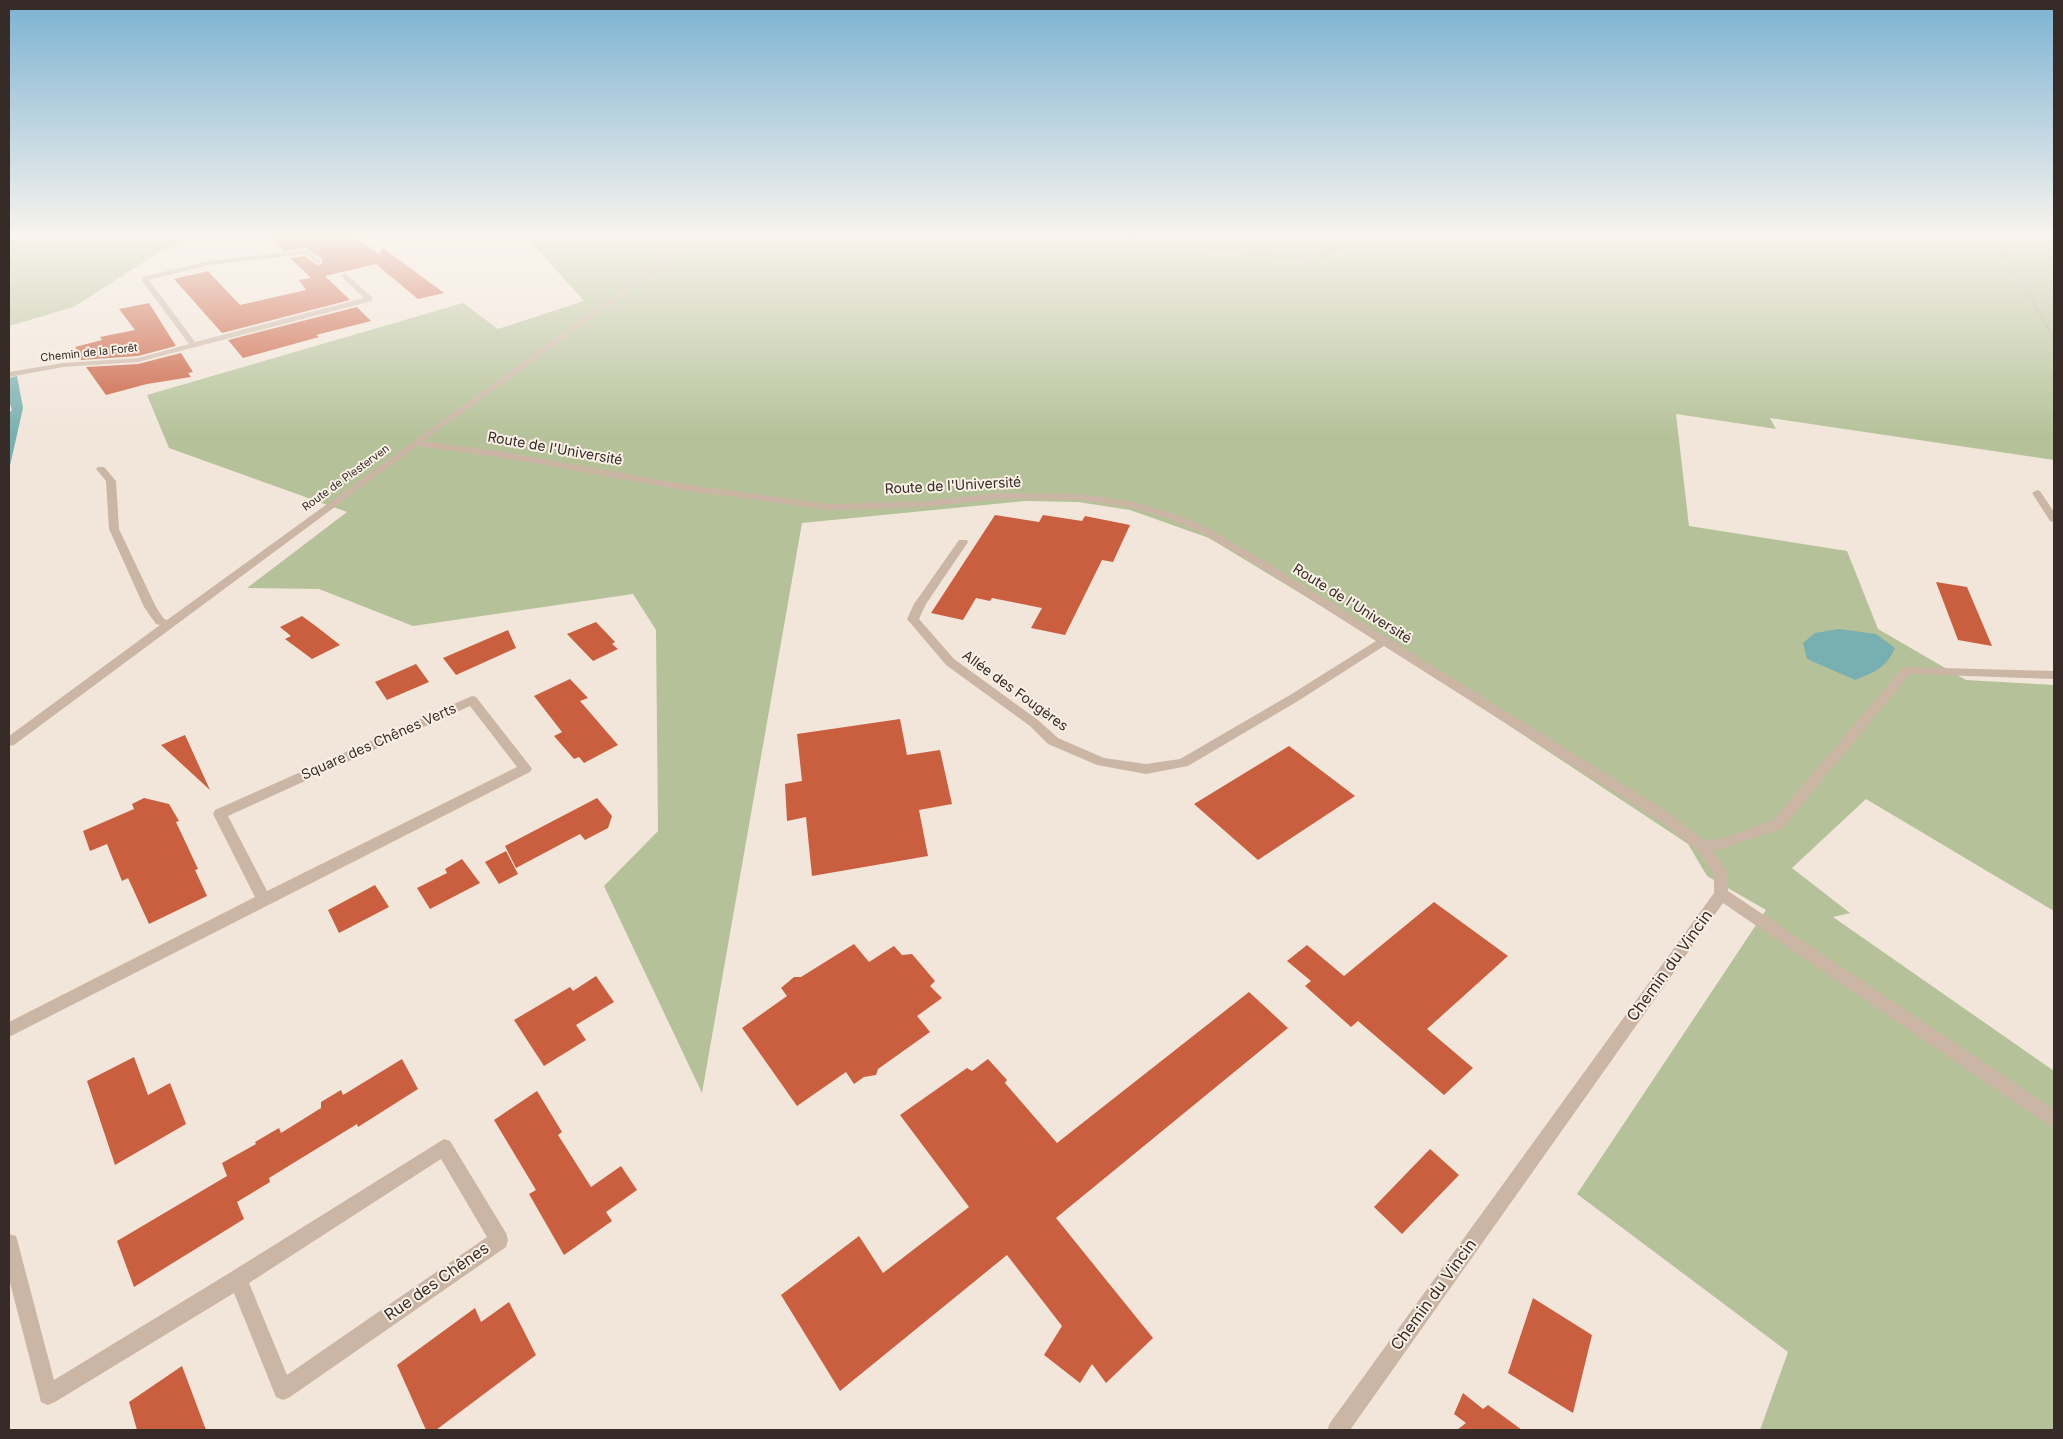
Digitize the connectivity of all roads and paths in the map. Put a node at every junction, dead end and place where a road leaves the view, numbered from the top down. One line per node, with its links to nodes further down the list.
1 (163, 303): 6 (street)
2 (354, 303): 6 (street, Chemin de la Forêt)
3 (608, 303): 8 (street, Route de Plesterven)
4 (2034, 303): 5 (path)
5 (2054, 338)
6 (194, 346): 7 (street, Chemin de la Forêt)
7 (9, 375)
8 (415, 443): 13 (street, Route de Plesterven); 14 (street, Route de l'Université)
9 (101, 469): 13 (street)
10 (2037, 493): 11 (street)
11 (2054, 519)
12 (964, 542): 14 (street, Allée des Fougères)
13 (169, 624): 16 (street, Route de Plesterven)
14 (1383, 641): 17 (street, Route de l'Université)
15 (2054, 675): 17 (street)
16 (9, 742)
17 (1701, 845): 18 (street)
18 (1721, 894): 21 (street); 24 (street, Chemin du Vincin)
19 (264, 899): 19 (street, Square des Chênes Verts); 20 (street, Square des Chênes Verts)
20 (9, 1030)
21 (2054, 1119)
22 (9, 1243): 23 (street, Rue des Chênes)
23 (238, 1279): 23 (street, Rue des Chênes)
24 (1337, 1430)

